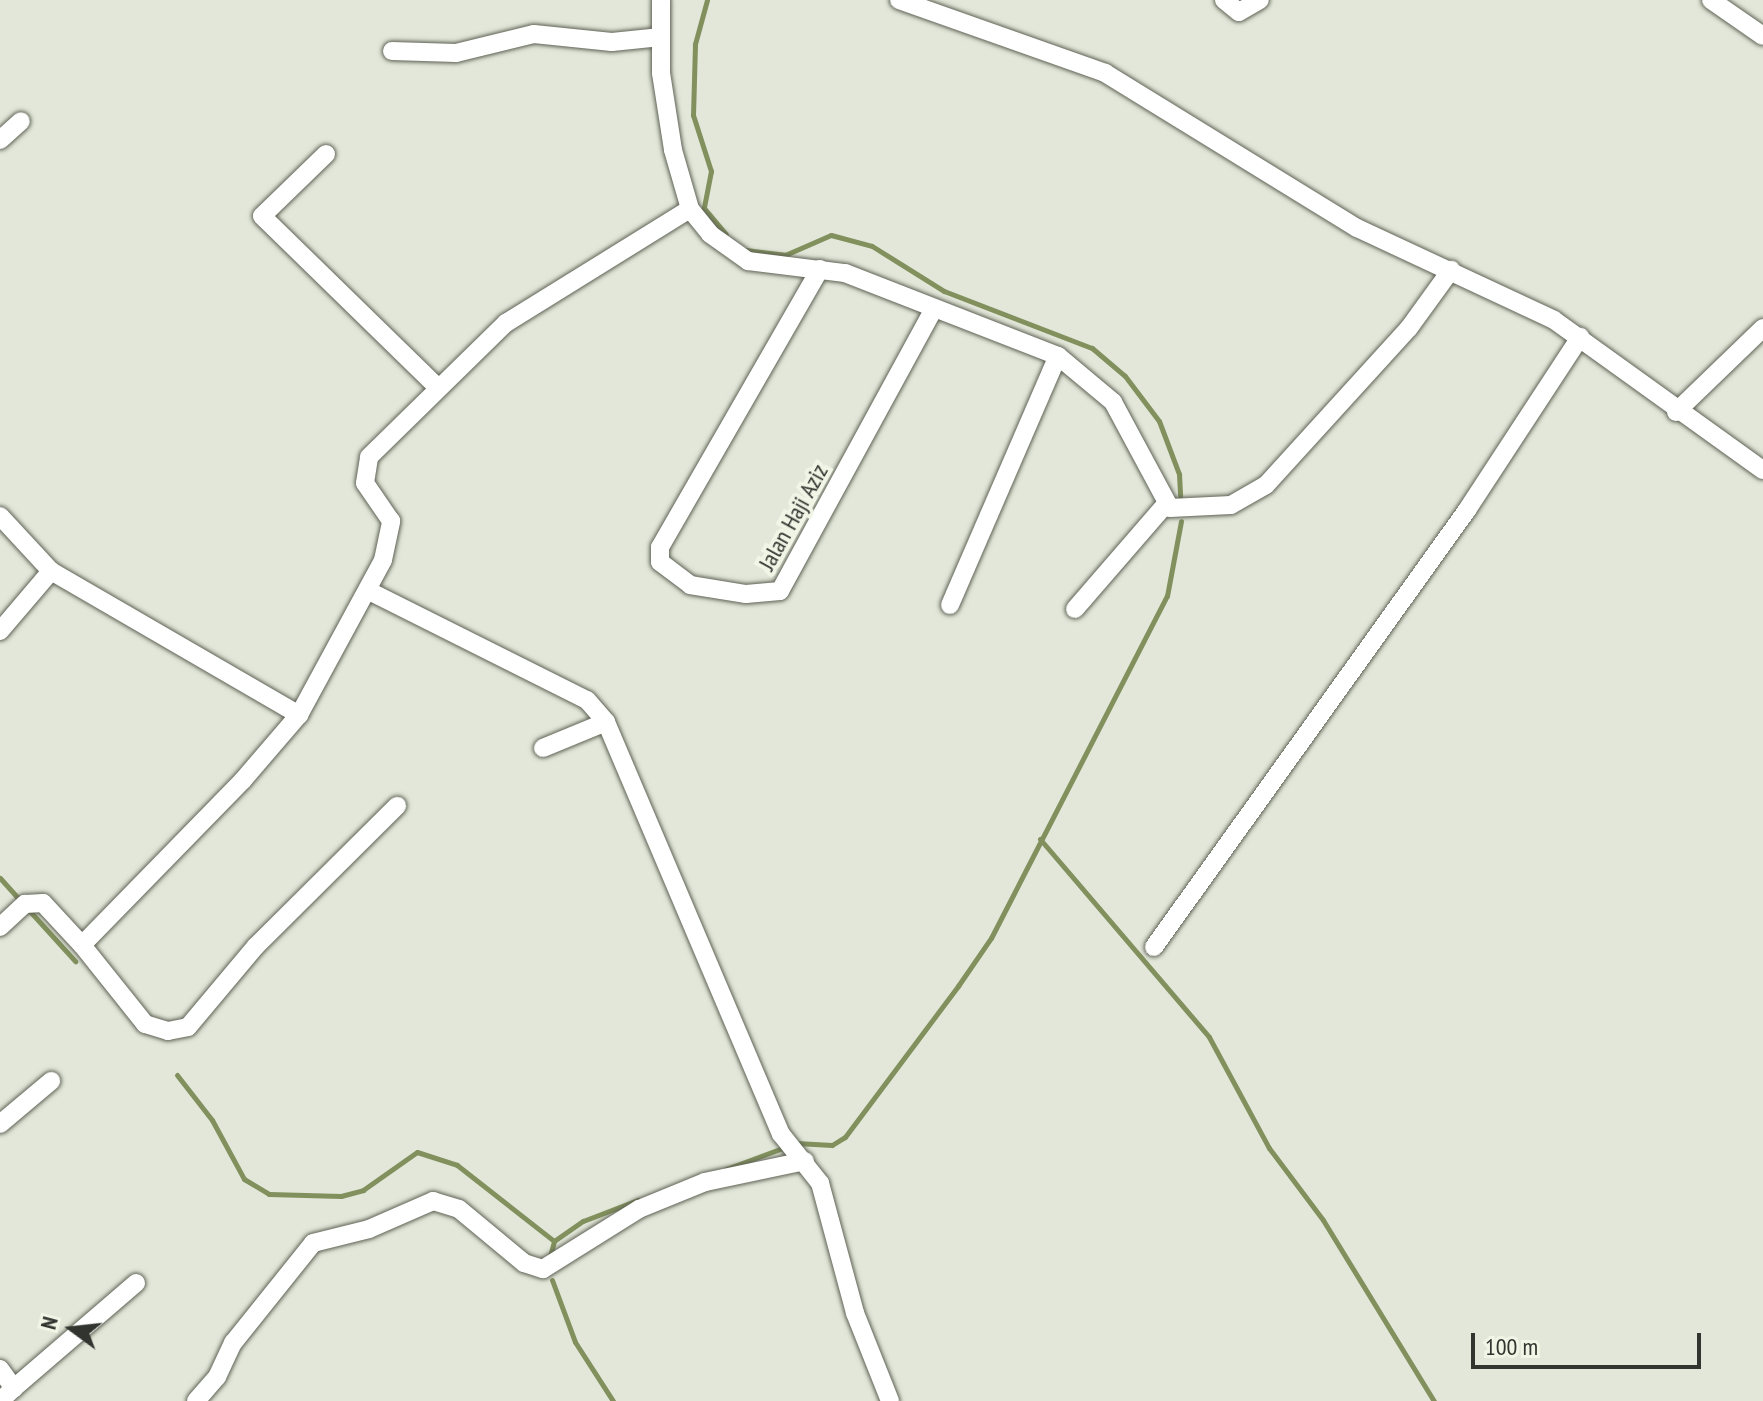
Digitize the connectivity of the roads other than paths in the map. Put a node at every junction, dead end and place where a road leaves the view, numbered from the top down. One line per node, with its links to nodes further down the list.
1 (661, 0): 7 (street)
2 (899, 0): 14 (street)
3 (1224, 0): 4 (street)
4 (1260, 0)
5 (1711, 0): 6 (street)
6 (1763, 36)
7 (661, 37): 8 (street); 12 (street)
8 (392, 51)
9 (21, 121): 10 (street)
10 (0, 140)
11 (326, 154): 19 (street)
12 (690, 209): 13 (street); 19 (street)
13 (820, 269): 15 (street); 15 (street, Jalan Haji Aziz)
14 (1451, 270): 17 (street); 22 (street)
15 (933, 310): 18 (street)
16 (1763, 328): 20 (street)
17 (1580, 337): 20 (street); 35 (street)
18 (1058, 356): 22 (street); 26 (street)
19 (438, 388): 25 (street)
20 (1676, 412): 21 (street)
21 (1763, 470)
22 (1165, 505): 27 (street)
23 (0, 516): 24 (street)
24 (51, 571): 28 (street); 29 (street)
25 (369, 591): 29 (street); 30 (street)
26 (950, 605)
27 (1075, 609)
28 (0, 631)
29 (299, 715): 34 (street)
30 (606, 722): 31 (street); 38 (street)
31 (543, 748)
32 (397, 806): 34 (street)
33 (0, 927): 34 (street)
34 (82, 945)
35 (1154, 947)
36 (51, 1081): 37 (street)
37 (0, 1124)
38 (800, 1157): 42 (street); 43 (street)
39 (136, 1283): 41 (street)
40 (0, 1369): 41 (street)
41 (7, 1394)
42 (196, 1401)
43 (890, 1401)

